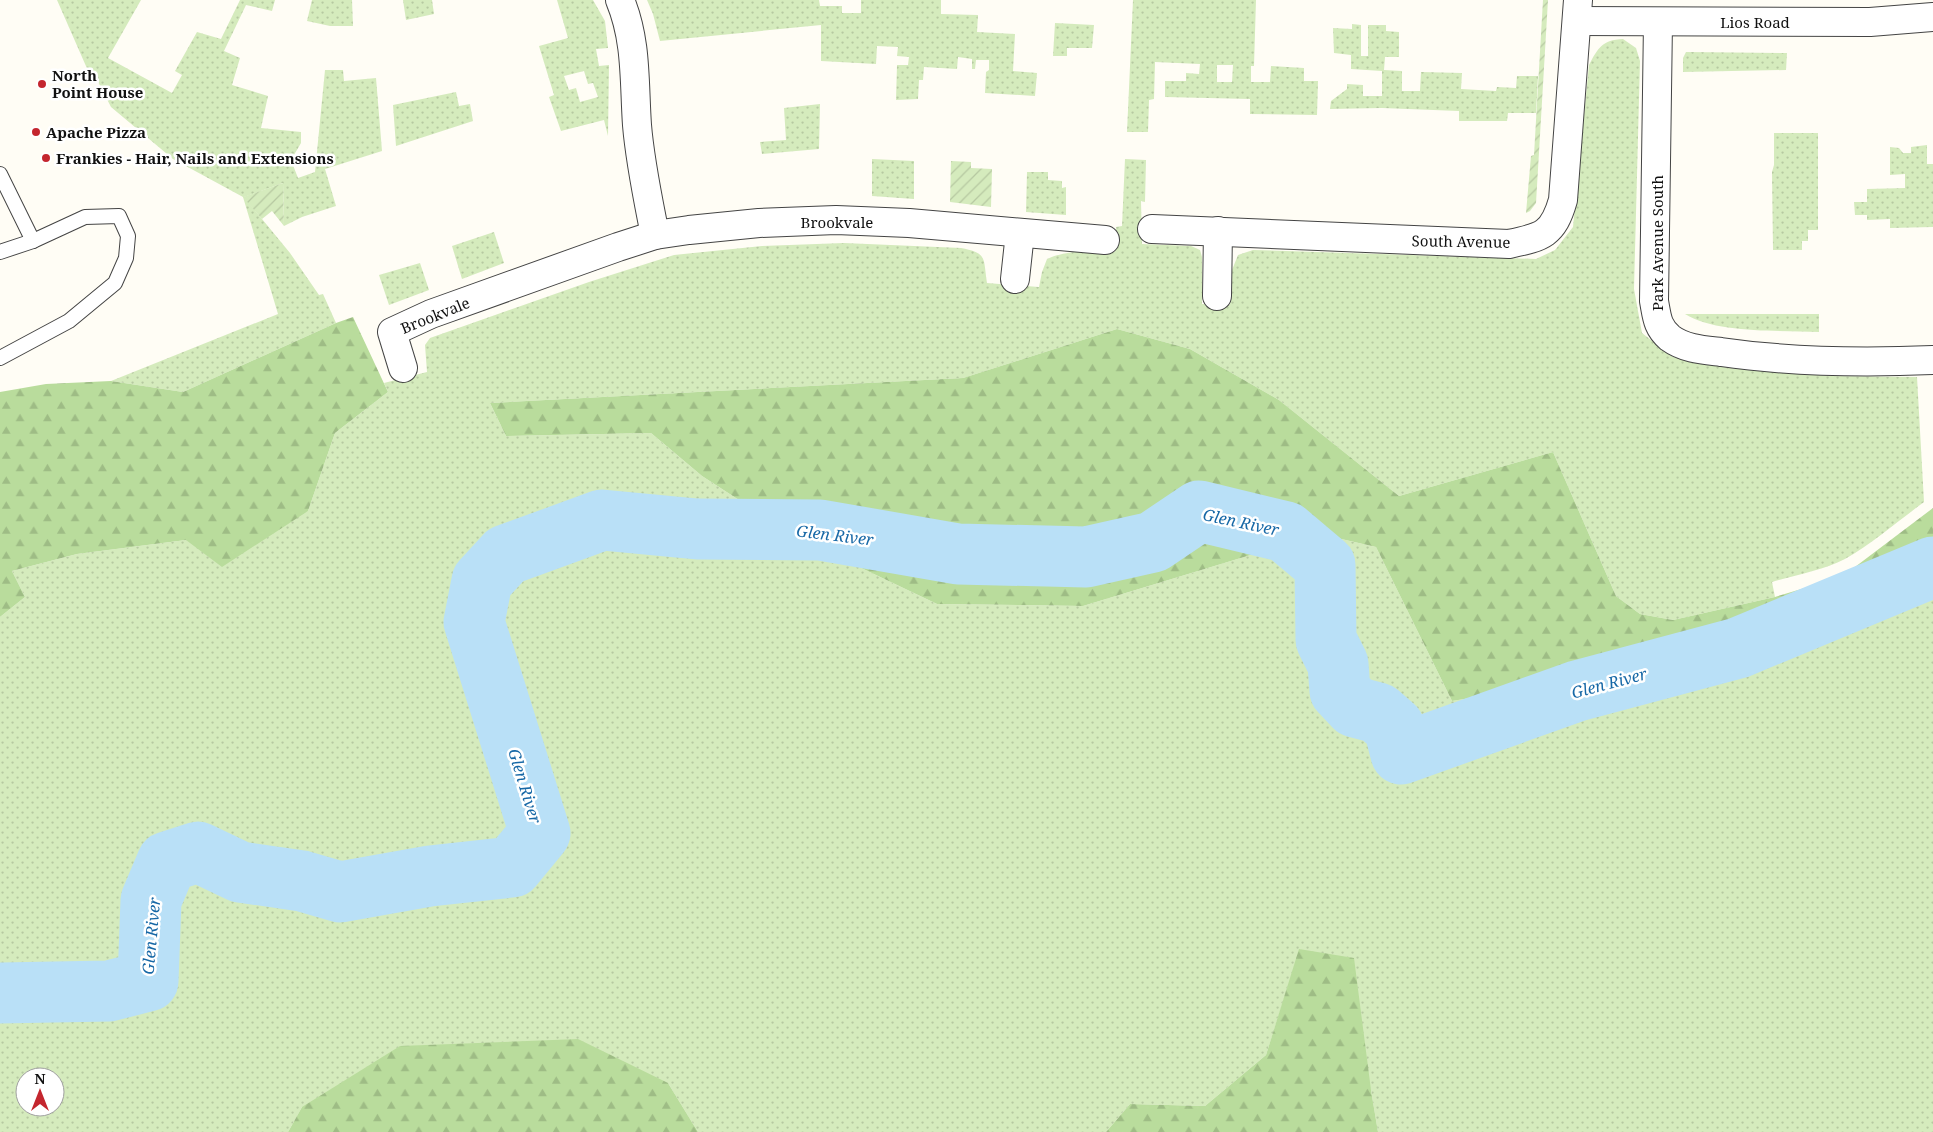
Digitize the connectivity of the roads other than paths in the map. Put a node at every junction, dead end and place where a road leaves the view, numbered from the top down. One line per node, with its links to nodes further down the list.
1 (620, 0): 9 (street)
2 (1577, 10): 4 (street, Lios Road); 7 (street, South Avenue)
3 (1919, 12): 4 (street, Lios Road)
4 (1658, 22): 16 (street, Park Avenue South)
5 (0, 174): 11 (lane)
6 (1152, 228): 7 (street, South Avenue)
7 (1218, 231): 14 (street)
8 (1020, 232): 9 (street, Brookvale); 10 (street, Brookvale); 13 (street)
9 (655, 235): 17 (street, Brookvale)
10 (1105, 240)
11 (33, 241): 12 (lane); 15 (lane)
12 (0, 252)
13 (1015, 279)
14 (1216, 296)
15 (0, 358)
16 (1933, 360)
17 (403, 368)

